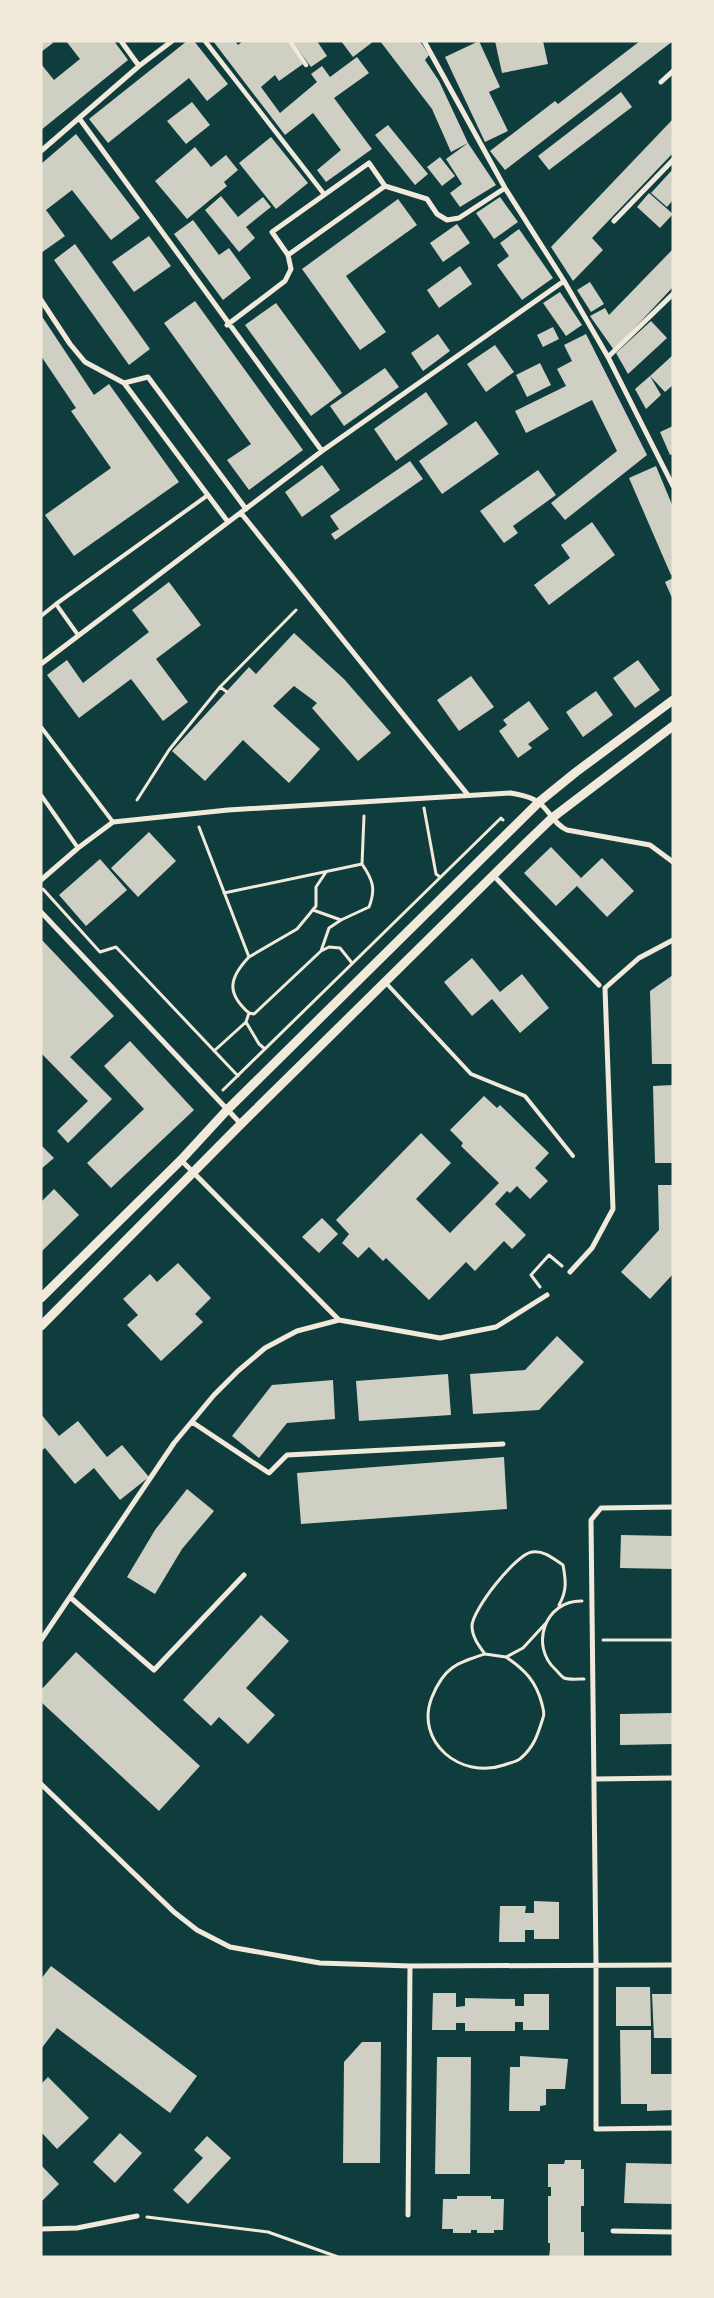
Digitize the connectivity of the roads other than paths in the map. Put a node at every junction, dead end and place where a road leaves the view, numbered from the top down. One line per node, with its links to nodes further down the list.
1 (121, 41): 7 (street)
2 (172, 41): 7 (street)
3 (205, 41): 15 (street)
4 (290, 41): 6 (street)
5 (424, 41): 14 (street)
6 (306, 65)
7 (139, 66): 10 (street)
8 (673, 71): 9 (street)
9 (661, 82)
10 (79, 118): 11 (street); 21 (street)
11 (41, 151)
12 (673, 160): 16 (street)
13 (385, 186): 14 (street); 15 (street); 17 (street)
14 (505, 188): 18 (street)
15 (324, 194): 17 (street)
16 (614, 221)
17 (288, 255): 21 (street)
18 (564, 281): 22 (street); 24 (street)
19 (673, 294): 22 (street)
20 (41, 300): 23 (street)
21 (227, 325): 24 (street)
22 (608, 357): 25 (street)
23 (124, 383): 26 (street); 27 (street)
24 (324, 450): 27 (street)
25 (673, 486)
26 (208, 495): 29 (street); 30 (lane)
27 (246, 509): 28 (street)
28 (241, 513): 29 (street); 38 (street)
29 (228, 522): 32 (street)
30 (56, 604): 31 (lane); 32 (lane)
31 (41, 616)
32 (78, 635): 33 (street)
33 (41, 664)
34 (673, 700): 39 (street)
35 (673, 726): 40 (street)
36 (41, 727): 41 (lane)
37 (41, 795): 42 (lane)
38 (468, 795): 39 (street); 41 (street)
39 (539, 802): 40 (street); 50 (street)
40 (552, 818): 43 (street); 44 (street)
41 (113, 822): 42 (street)
42 (78, 848): 45 (street)
43 (673, 862)
44 (492, 874): 48 (street); 49 (street)
45 (41, 880)
46 (41, 912): 50 (street)
47 (673, 940): 55 (street)
48 (384, 982): 51 (street); 52 (lane)
49 (599, 985)
50 (227, 1110): 51 (street); 53 (street)
51 (241, 1124): 54 (street)
52 (572, 1156)
53 (181, 1160): 54 (street); 57 (street)
54 (193, 1173): 58 (street); 59 (street)
55 (570, 1272)
56 (546, 1295): 58 (street)
57 (41, 1298)
58 (339, 1320): 60 (street)
59 (41, 1326)
60 (192, 1422): 61 (street); 64 (street)
61 (504, 1444)
62 (673, 1507): 67 (street)
63 (244, 1576): 64 (street)
64 (71, 1598): 65 (street)
65 (41, 1640)
66 (673, 1778): 67 (street)
67 (594, 1780): 69 (street)
68 (41, 1784): 71 (street)
69 (596, 1965): 70 (street); 71 (street); 72 (street)
70 (673, 1965)
71 (410, 1966): 73 (street)
72 (673, 2128)
73 (408, 2215)
74 (137, 2216): 75 (street)
75 (41, 2229)
76 (613, 2231): 77 (street)
77 (673, 2232)

